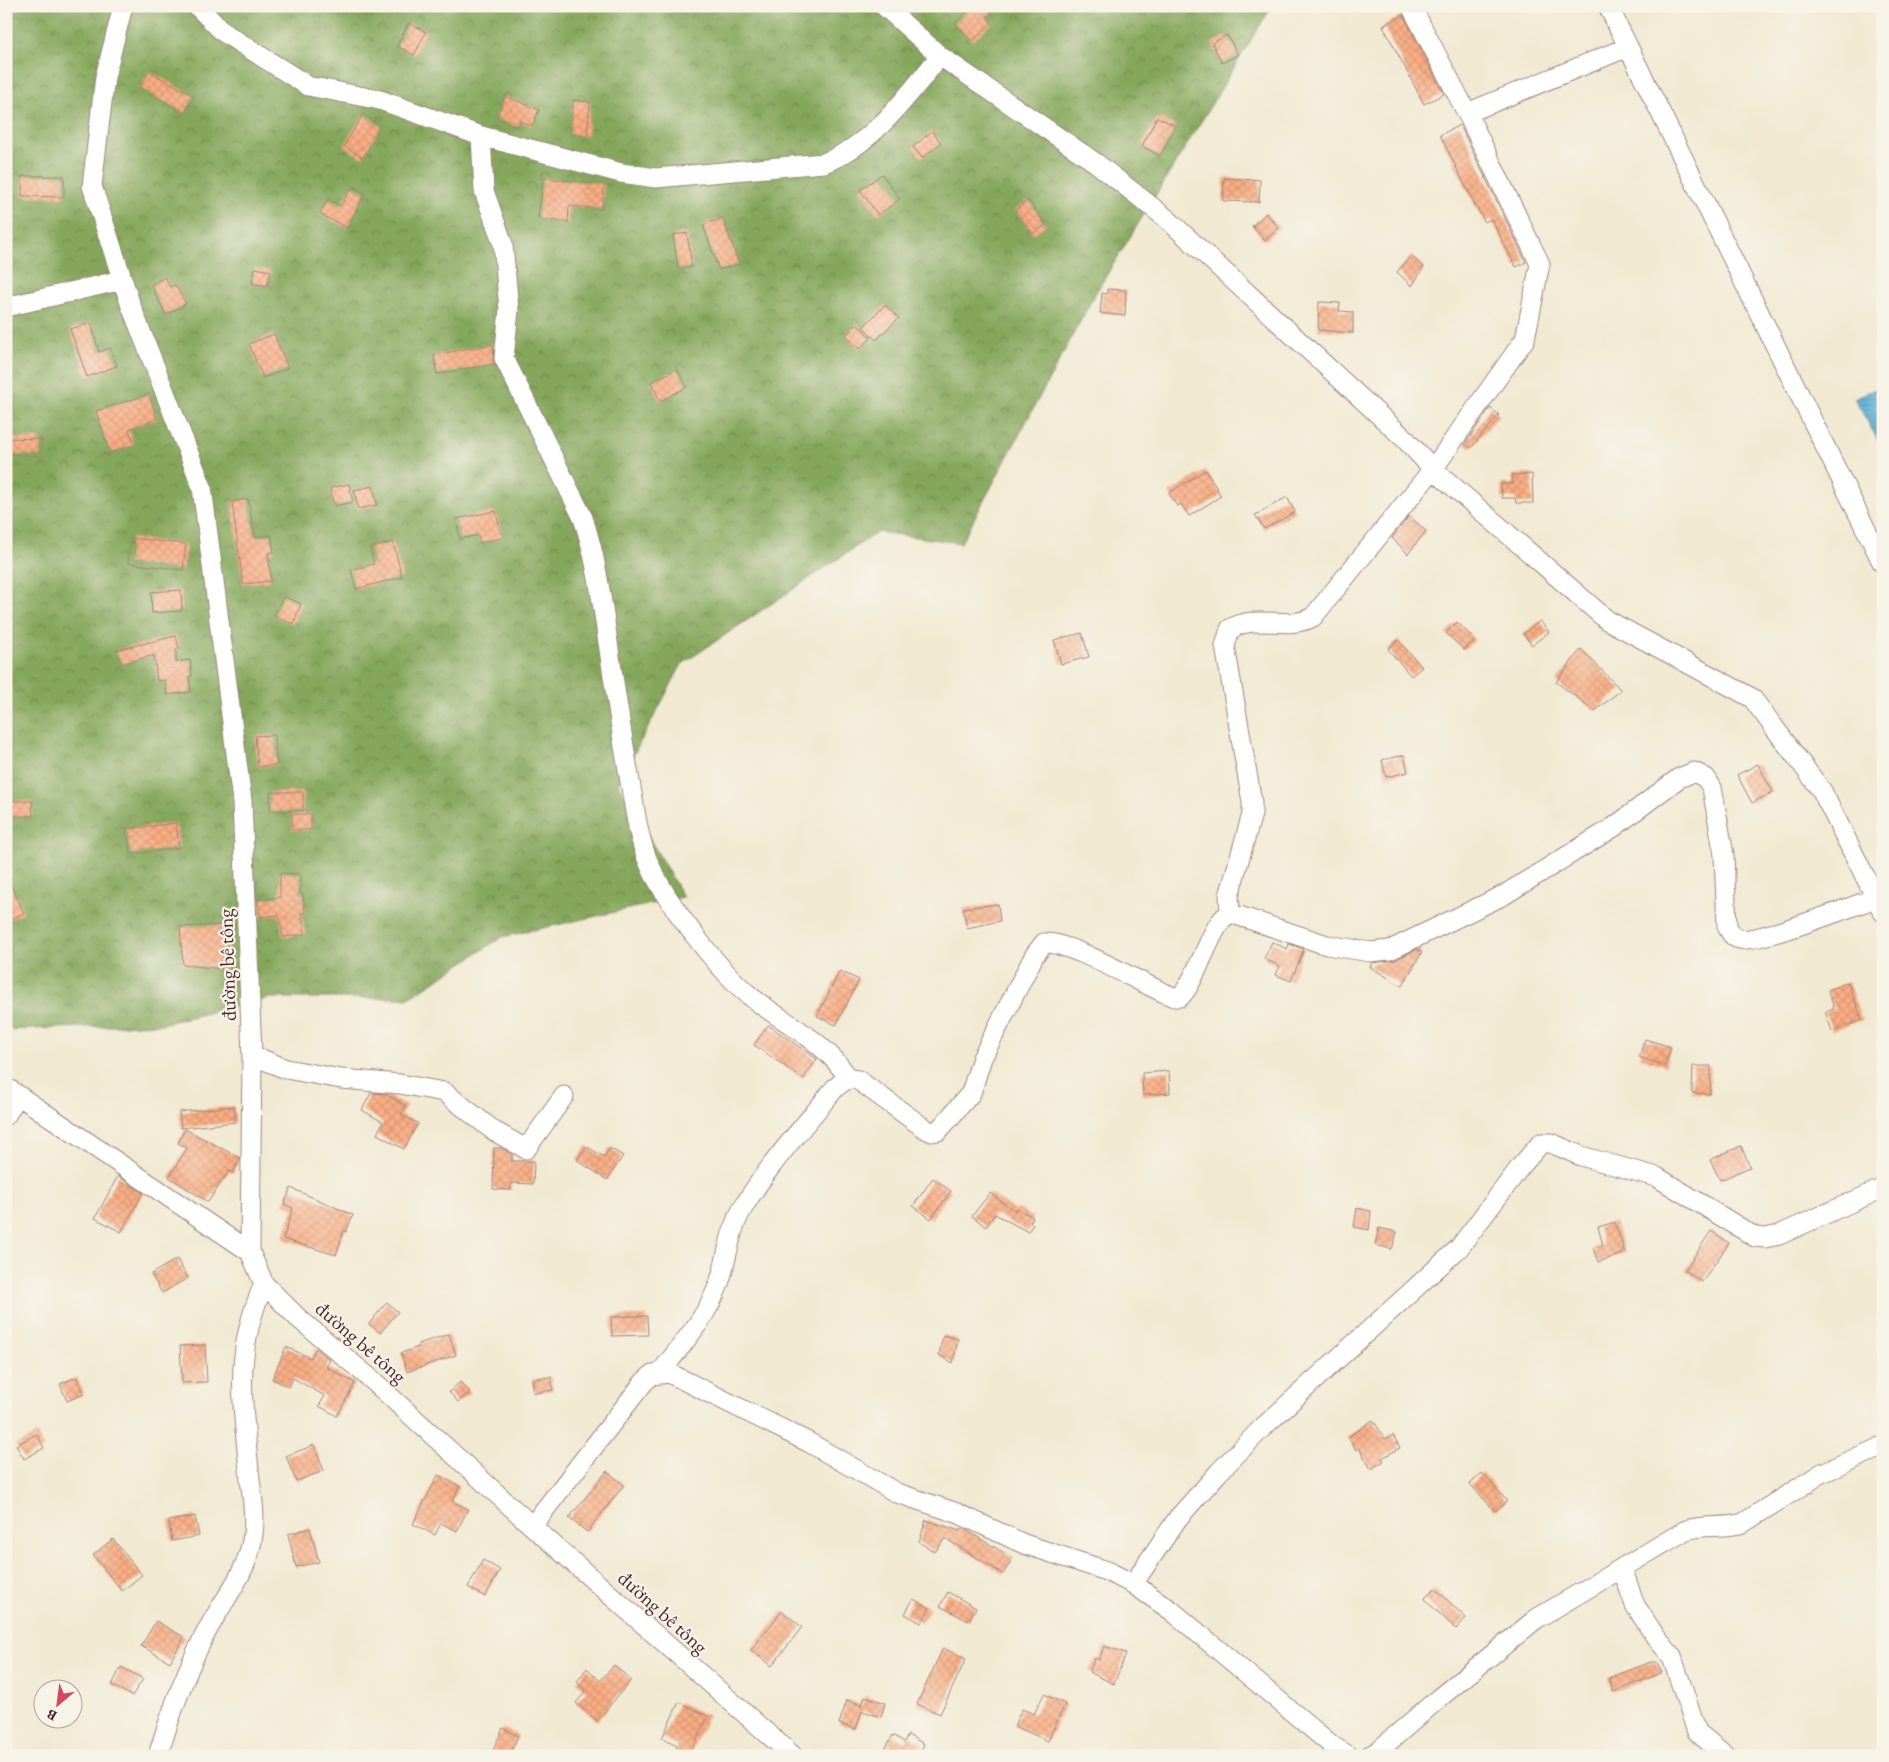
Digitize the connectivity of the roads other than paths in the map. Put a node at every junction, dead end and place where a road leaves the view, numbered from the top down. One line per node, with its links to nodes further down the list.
1 (123, 6): 10 (street, đường bê tông)
2 (197, 6): 9 (street)
3 (884, 6): 7 (street)
4 (1411, 6): 8 (street)
5 (1608, 6): 6 (street)
6 (1628, 47): 8 (street); 13 (street)
7 (940, 56): 9 (street); 12 (street)
8 (1467, 113): 12 (street)
9 (481, 136): 17 (street)
10 (122, 280): 11 (street); 16 (street, đường bê tông)
11 (6, 307)
12 (1433, 469): 14 (street); 15 (street)
13 (1883, 564)
14 (1879, 905): 15 (street)
15 (1230, 913): 17 (street)
16 (252, 1055): 19 (street); 22 (street, đường bê tông)
17 (848, 1078): 24 (street)
18 (12, 1091): 20 (street); 22 (street)
19 (564, 1096)
20 (6, 1115)
21 (1883, 1188): 28 (street)
22 (250, 1252): 23 (street, đường bê tông)
23 (264, 1284): 26 (street, đường bê tông); 29 (street)
24 (661, 1372): 26 (street); 28 (street)
25 (1883, 1446): 27 (street)
26 (532, 1526): 30 (street, đường bê tông)
27 (1622, 1568): 32 (street); 33 (street)
28 (1133, 1584): 31 (street)
29 (158, 1756)
30 (793, 1756)
31 (1350, 1756)
32 (1369, 1756)
33 (1726, 1756)

